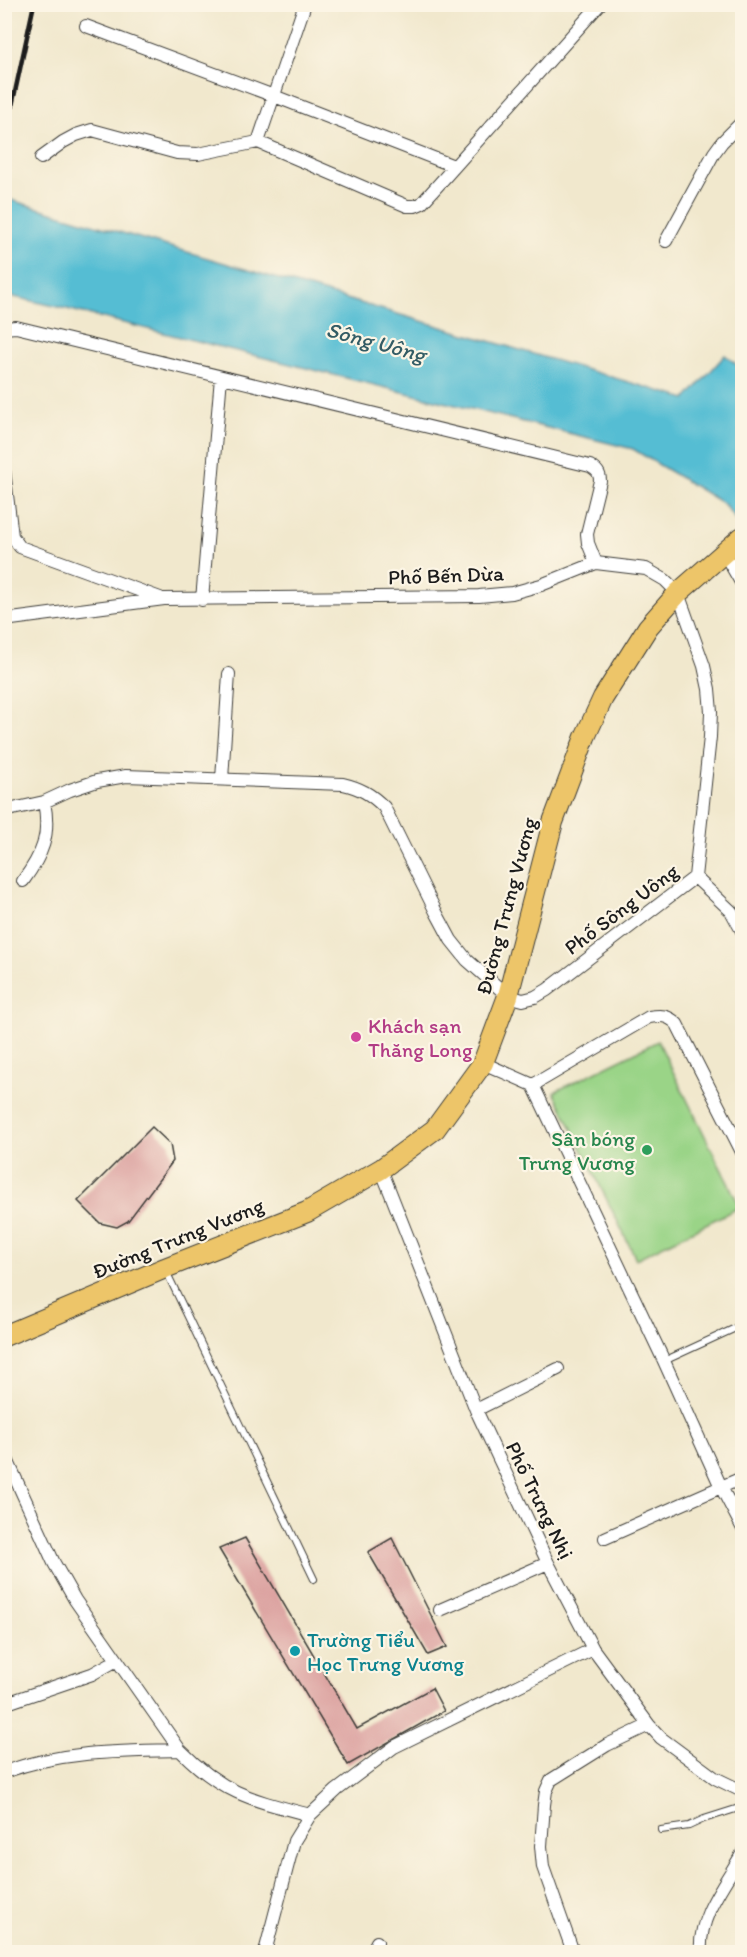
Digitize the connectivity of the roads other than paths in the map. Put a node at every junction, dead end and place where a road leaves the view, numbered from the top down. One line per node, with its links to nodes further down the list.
1 (305, 4): 4 (street)
2 (600, 4): 8 (street)
3 (86, 26): 4 (street)
4 (274, 96): 6 (street); 8 (street)
5 (742, 122): 9 (street)
6 (258, 142): 7 (street); 8 (street)
7 (41, 158)
8 (454, 166)
9 (666, 241)
10 (4, 328): 11 (street)
11 (221, 376): 14 (street); 18 (street)
12 (4, 470): 17 (street)
13 (734, 544): 15 (street); 16 (main road, Đường Trưng Vương)
14 (596, 563): 16 (street, Phố Bến Dừa); 18 (street, Phố Bến Dừa)
15 (742, 584)
16 (678, 593): 24 (street); 27 (main road, Đường Trưng Vương)
17 (164, 599): 18 (street, Phố Bến Dừa); 19 (street)
18 (202, 600)
19 (4, 620)
20 (229, 674): 21 (street)
21 (222, 779): 22 (street); 27 (street)
22 (44, 802): 23 (street); 25 (street)
23 (4, 811)
24 (695, 877): 26 (street, Phố Sông Uông); 27 (street, Phố Sông Uông)
25 (22, 881)
26 (742, 931)
27 (508, 996): 28 (main road, Đường Trưng Vương)
28 (483, 1063): 29 (street); 31 (main road, Đường Trưng Vương)
29 (533, 1085): 30 (street); 35 (street)
30 (742, 1152)
31 (381, 1169): 32 (main road, Đường Trưng Vương); 37 (street, Phố Trưng Nhị)
32 (165, 1268): 34 (main road, Đường Trưng Vương); 44 (lane)
33 (742, 1325): 35 (lane)
34 (4, 1336)
35 (664, 1361): 40 (street)
36 (558, 1369): 37 (street)
37 (476, 1410): 43 (street, Phố Trưng Nhị)
38 (4, 1452): 47 (street)
39 (742, 1478): 40 (street)
40 (722, 1488): 41 (street); 42 (street)
41 (742, 1527)
42 (605, 1538)
43 (548, 1563): 45 (street); 46 (street, Phố Trưng Nhị)
44 (314, 1579)
45 (440, 1610)
46 (593, 1648): 49 (street, Phố Trưng Nhị); 54 (street)
47 (117, 1660): 48 (street); 50 (street)
48 (4, 1704)
49 (649, 1725): 52 (street, Phố Trưng Nhị); 58 (street)
50 (180, 1750): 51 (street); 54 (street)
51 (4, 1772)
52 (742, 1791)
53 (742, 1807): 55 (lane)
54 (310, 1815): 57 (street)
55 (662, 1830)
56 (742, 1854): 59 (street)
57 (265, 1953)
58 (573, 1953)
59 (701, 1953)

